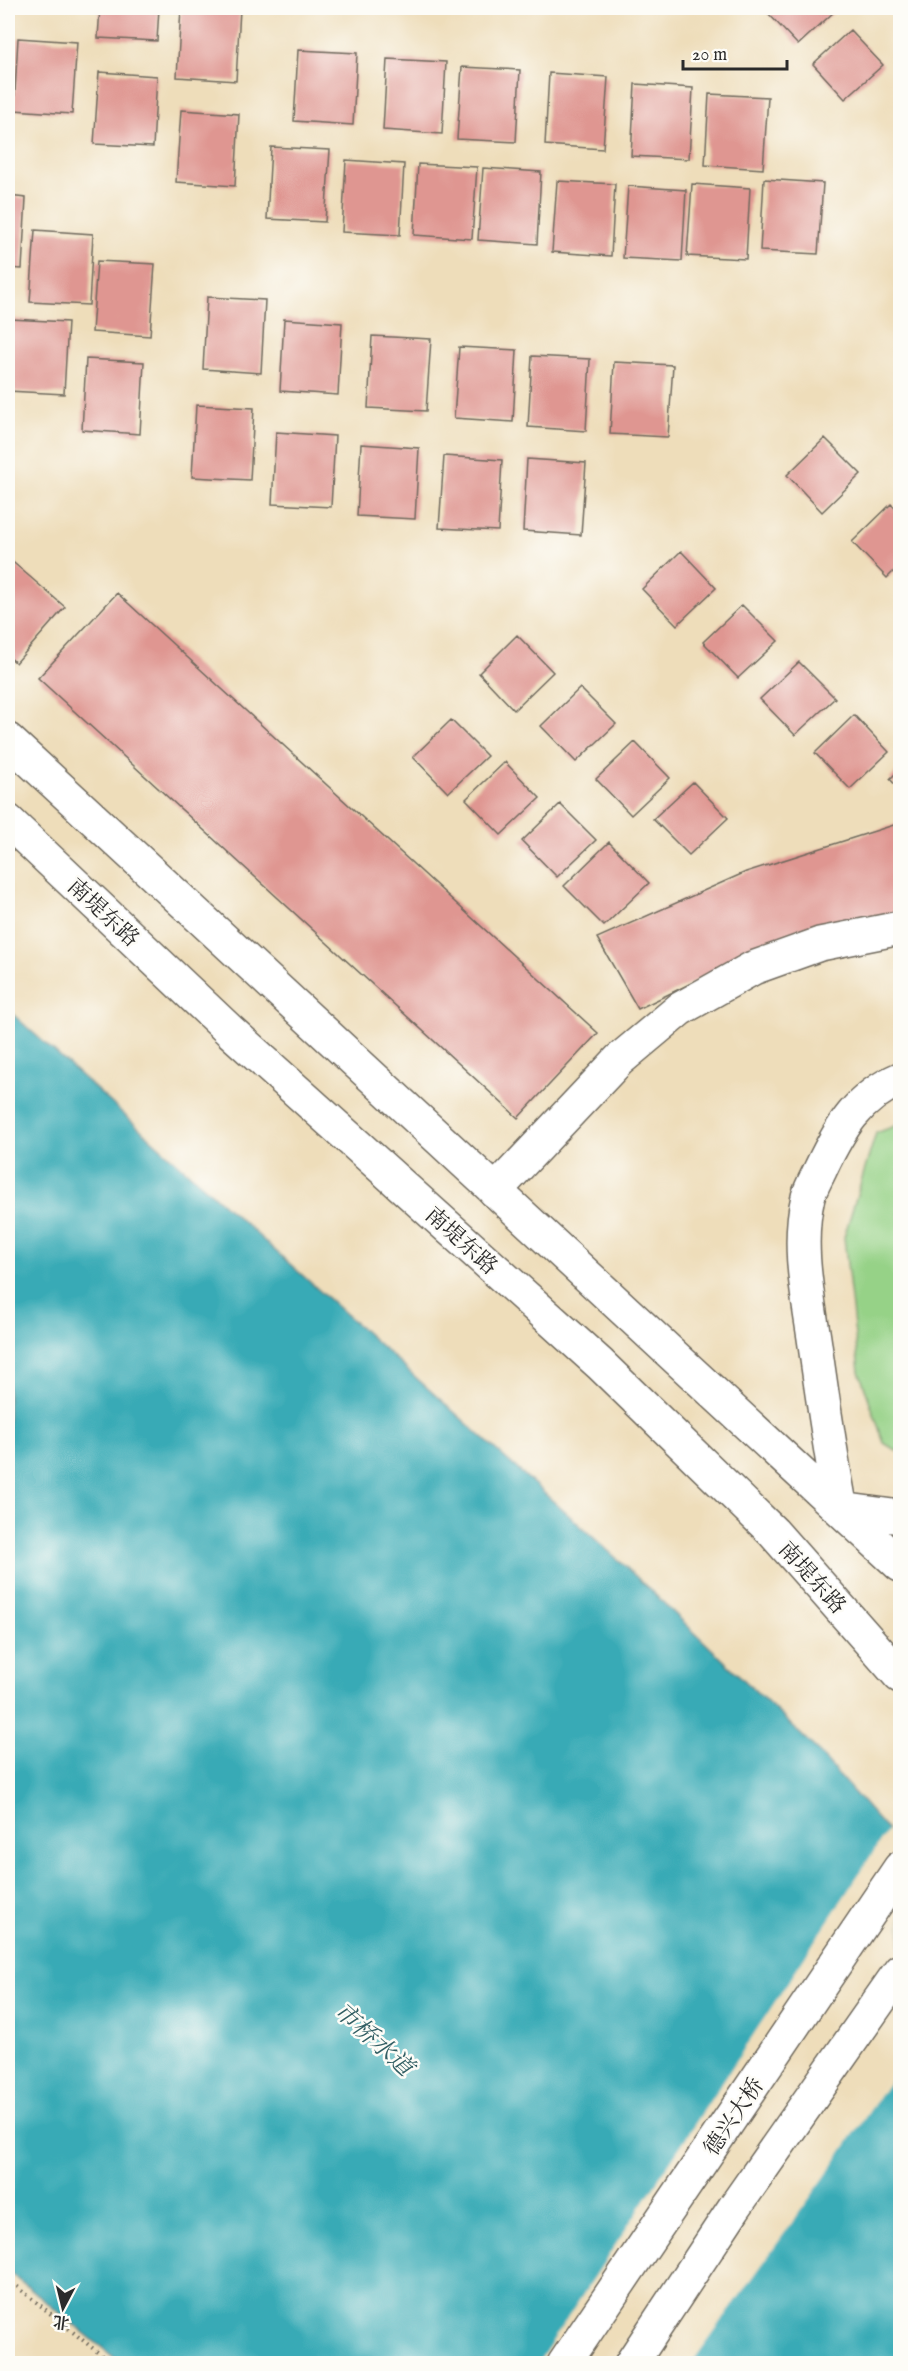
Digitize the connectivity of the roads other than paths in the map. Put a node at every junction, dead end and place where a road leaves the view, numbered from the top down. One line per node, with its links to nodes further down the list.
1 (8, 740): 5 (street)
2 (8, 821): 9 (street, 南堤东路)
3 (900, 928): 5 (street)
4 (900, 1079): 6 (street)
5 (495, 1191): 6 (street)
6 (841, 1509): 7 (street); 8 (street)
7 (900, 1517)
8 (900, 1565)
9 (900, 1676)
10 (900, 1868): 12 (street, 德兴大桥)
11 (900, 1971): 13 (street)
12 (564, 2364)
13 (631, 2364)

